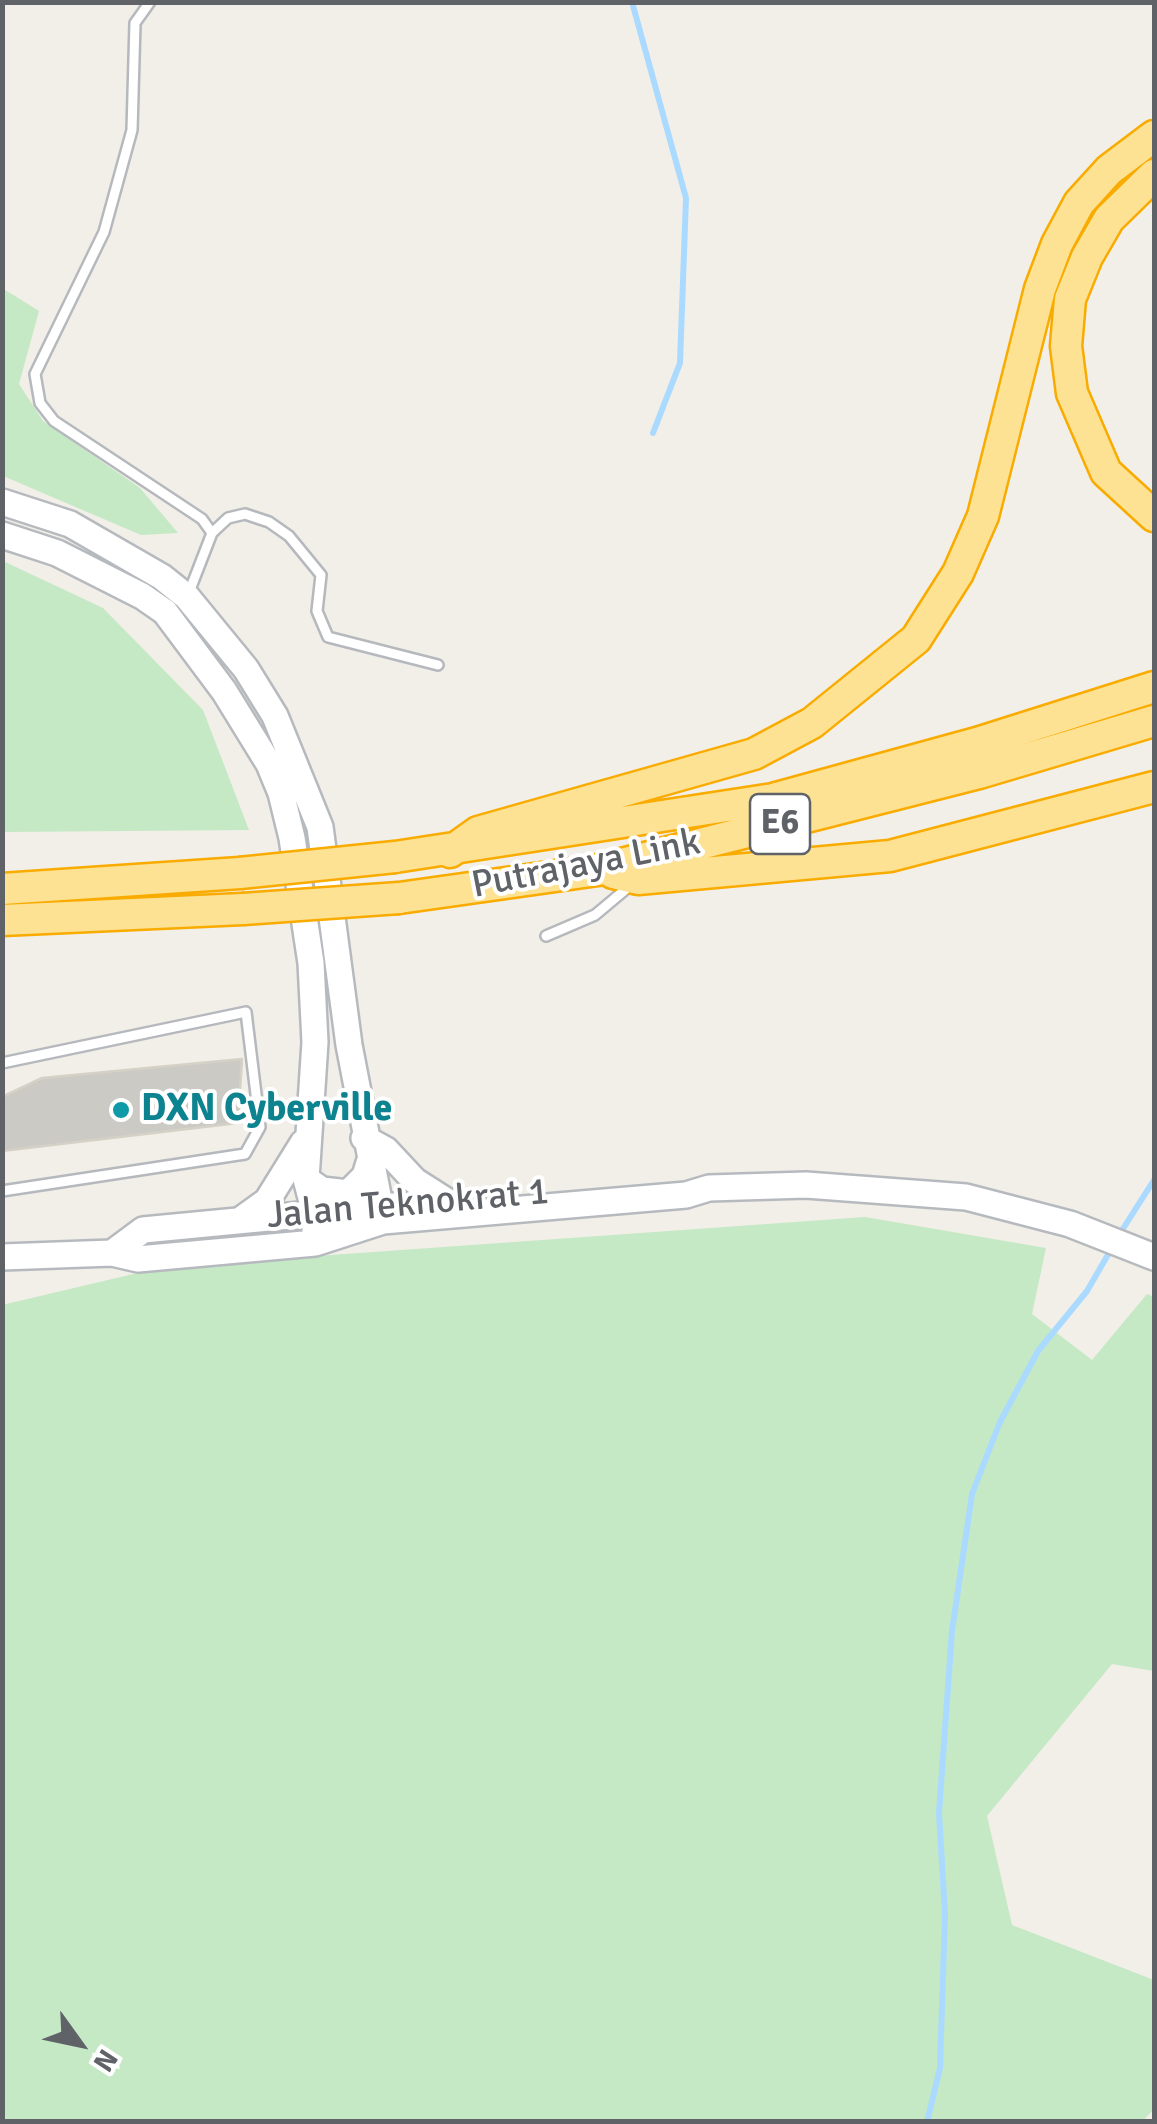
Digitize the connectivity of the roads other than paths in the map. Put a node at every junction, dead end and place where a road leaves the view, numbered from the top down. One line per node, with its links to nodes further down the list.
1 (150, 2): 6 (lane)
2 (1154, 136): 13 (highway)
3 (1154, 176): 5 (highway)
4 (2, 502): 8 (main road)
5 (1154, 516)
6 (212, 534): 8 (lane); 9 (lane)
7 (2, 535): 20 (main road)
8 (188, 597): 21 (main road)
9 (438, 665)
10 (1154, 687): 13 (highway, Putrajaya Link / E6)
11 (1154, 721): 14 (highway, Putrajaya Link / E6)
12 (1154, 787): 15 (highway)
13 (450, 852): 16 (highway, Putrajaya Link / E6, bridge)
14 (598, 870): 15 (highway); 17 (highway, Putrajaya Link / E6, bridge)
15 (638, 879): 18 (lane)
16 (2, 889)
17 (2, 920)
18 (546, 936)
19 (2, 1063): 24 (lane)
20 (311, 1126): 22 (main road); 28 (main road)
21 (366, 1150): 22 (main road); 25 (main road); 27 (main road)
22 (306, 1179): 26 (main road)
23 (709, 1188): 25 (main road, Jalan Teknokrat 1); 27 (main road, Jalan Teknokrat 1); 32 (main road, Jalan Teknokrat 1)
24 (2, 1191)
25 (448, 1202): 27 (main road, Jalan Teknokrat 1)
26 (315, 1213): 27 (main road, Jalan Teknokrat 1); 28 (main road, Jalan Teknokrat 1); 29 (main road)
27 (382, 1214): 29 (main road, Jalan Teknokrat 1)
28 (242, 1220): 30 (main road, Jalan Teknokrat 1)
29 (315, 1243): 30 (main road, Jalan Teknokrat 1)
30 (112, 1252): 31 (main road, Jalan Teknokrat 1)
31 (2, 1257)
32 (1154, 1257)

